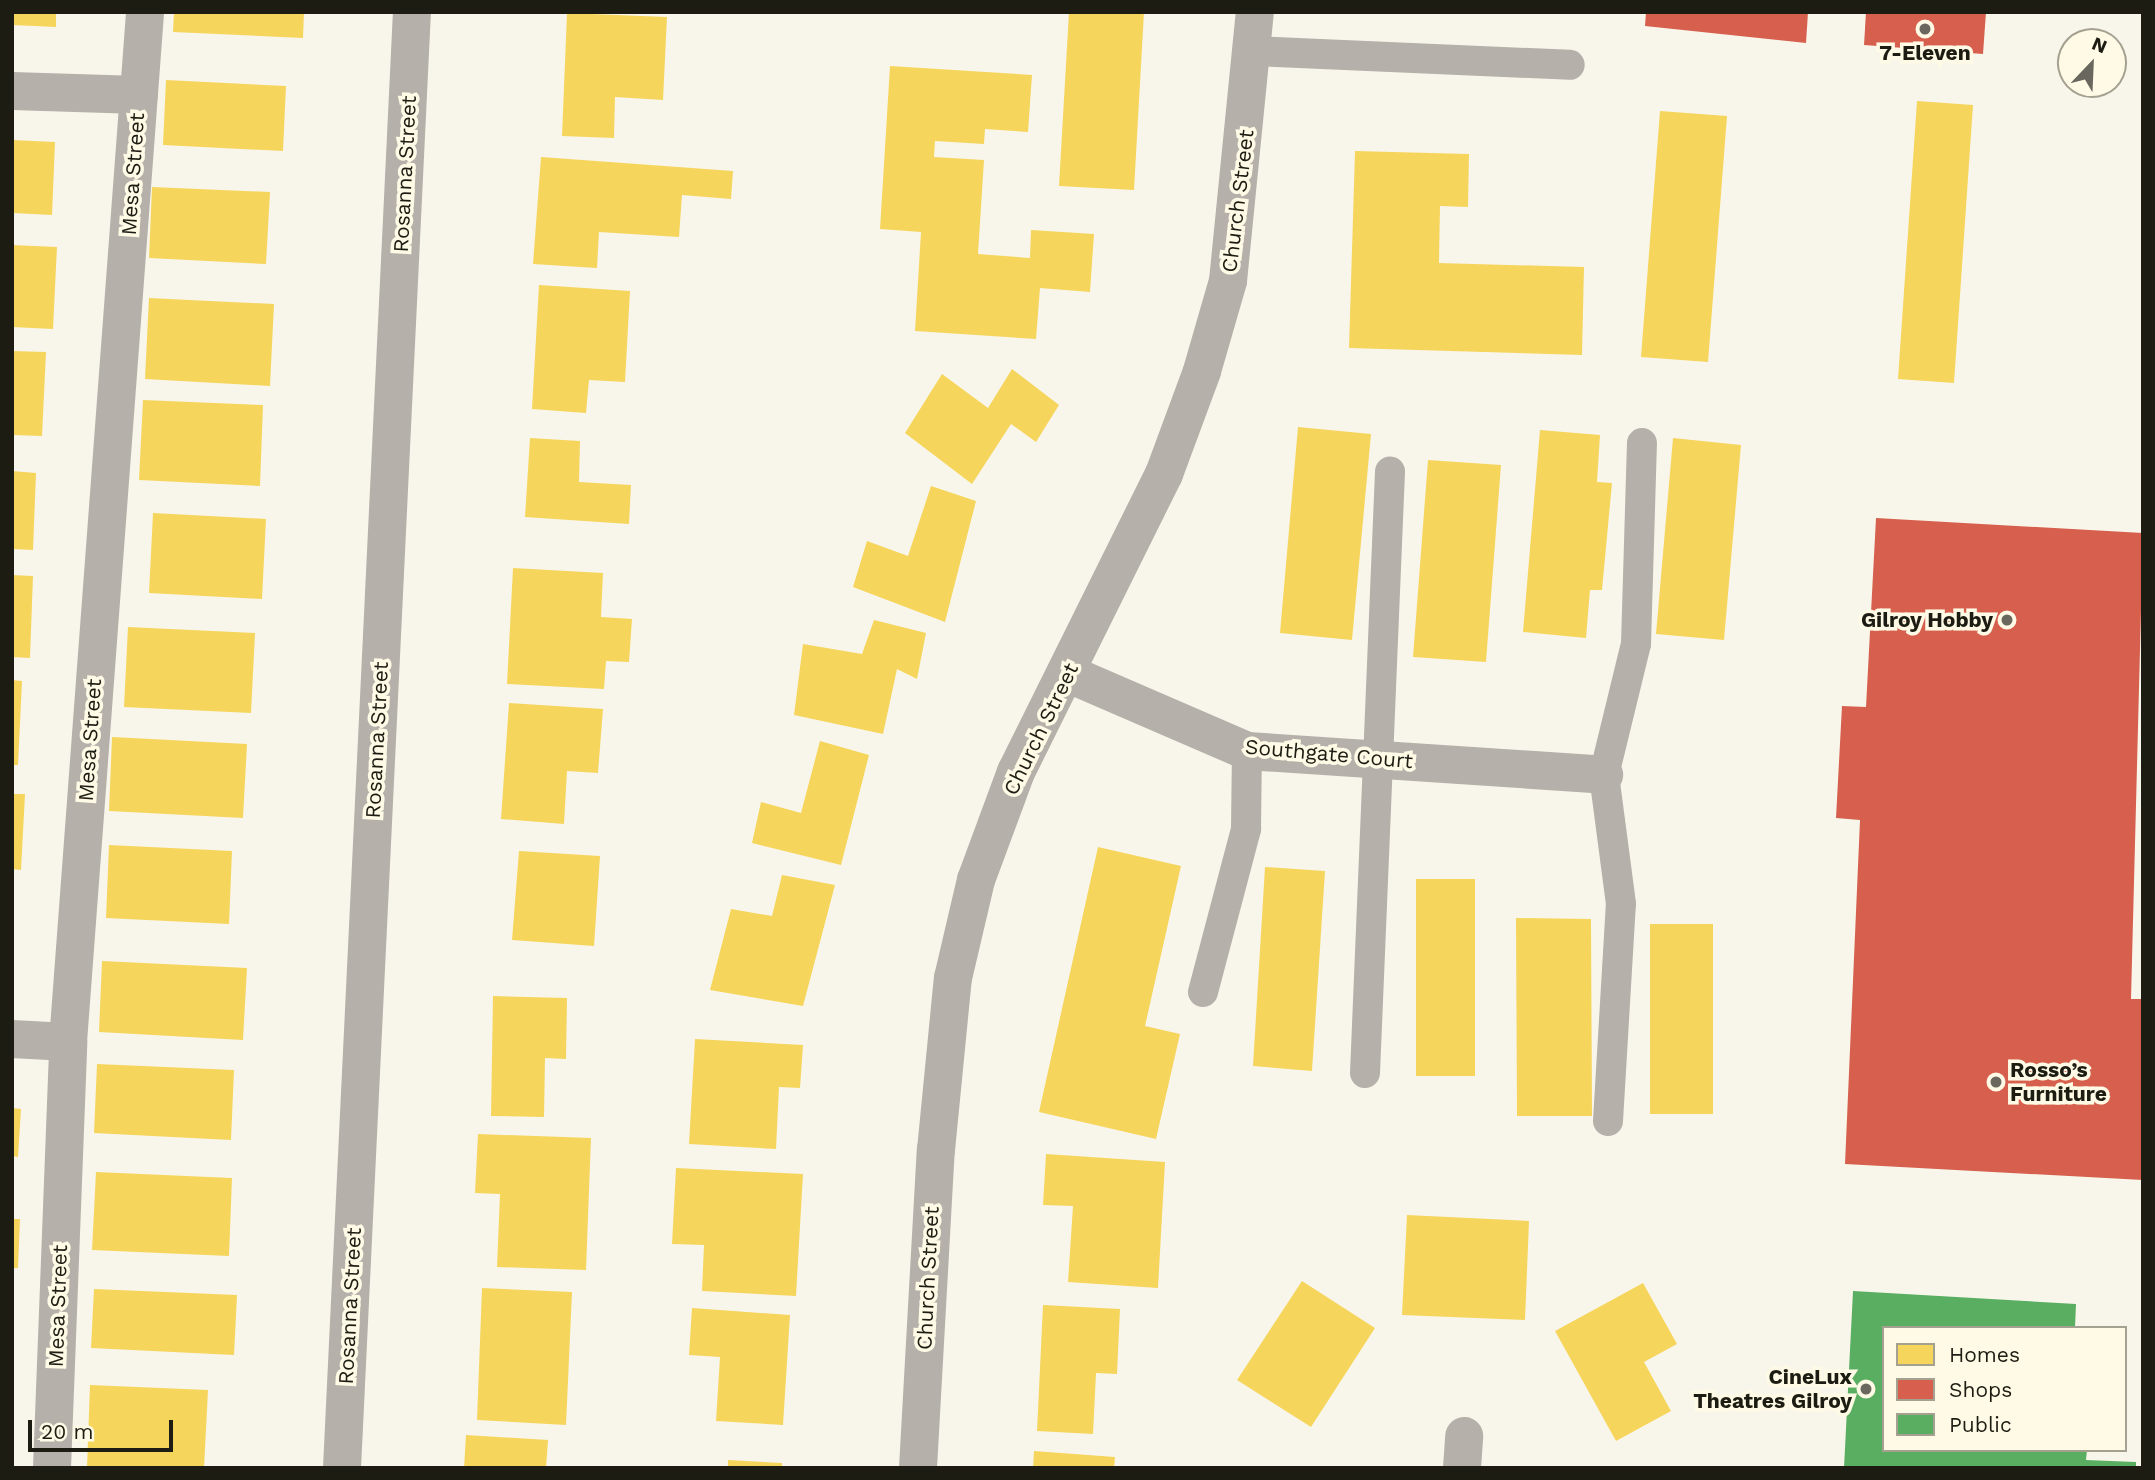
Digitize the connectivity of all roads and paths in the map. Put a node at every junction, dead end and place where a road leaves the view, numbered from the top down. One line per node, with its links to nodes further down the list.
1 (145, 12): 7 (street, Mesa Street)
2 (412, 12): 20 (street, Rosanna Street)
3 (1255, 12): 4 (street, Church Street)
4 (1253, 51): 5 (lane); 10 (street, Church Street)
5 (1570, 65)
6 (12, 91): 7 (street)
7 (139, 95): 16 (street, Mesa Street)
8 (1642, 443): 13 (lane)
9 (1390, 471): 12 (lane)
10 (1069, 674): 11 (street, Southgate Court); 21 (street, Church Street)
11 (1247, 751): 12 (street, Southgate Court); 14 (lane)
12 (1377, 760): 13 (street, Southgate Court); 17 (lane)
13 (1604, 775): 18 (lane)
14 (1203, 992)
15 (12, 1039): 16 (street)
16 (68, 1042): 19 (street, Mesa Street)
17 (1364, 1073)
18 (1608, 1121)
19 (52, 1468)
20 (342, 1468)
21 (918, 1468)

